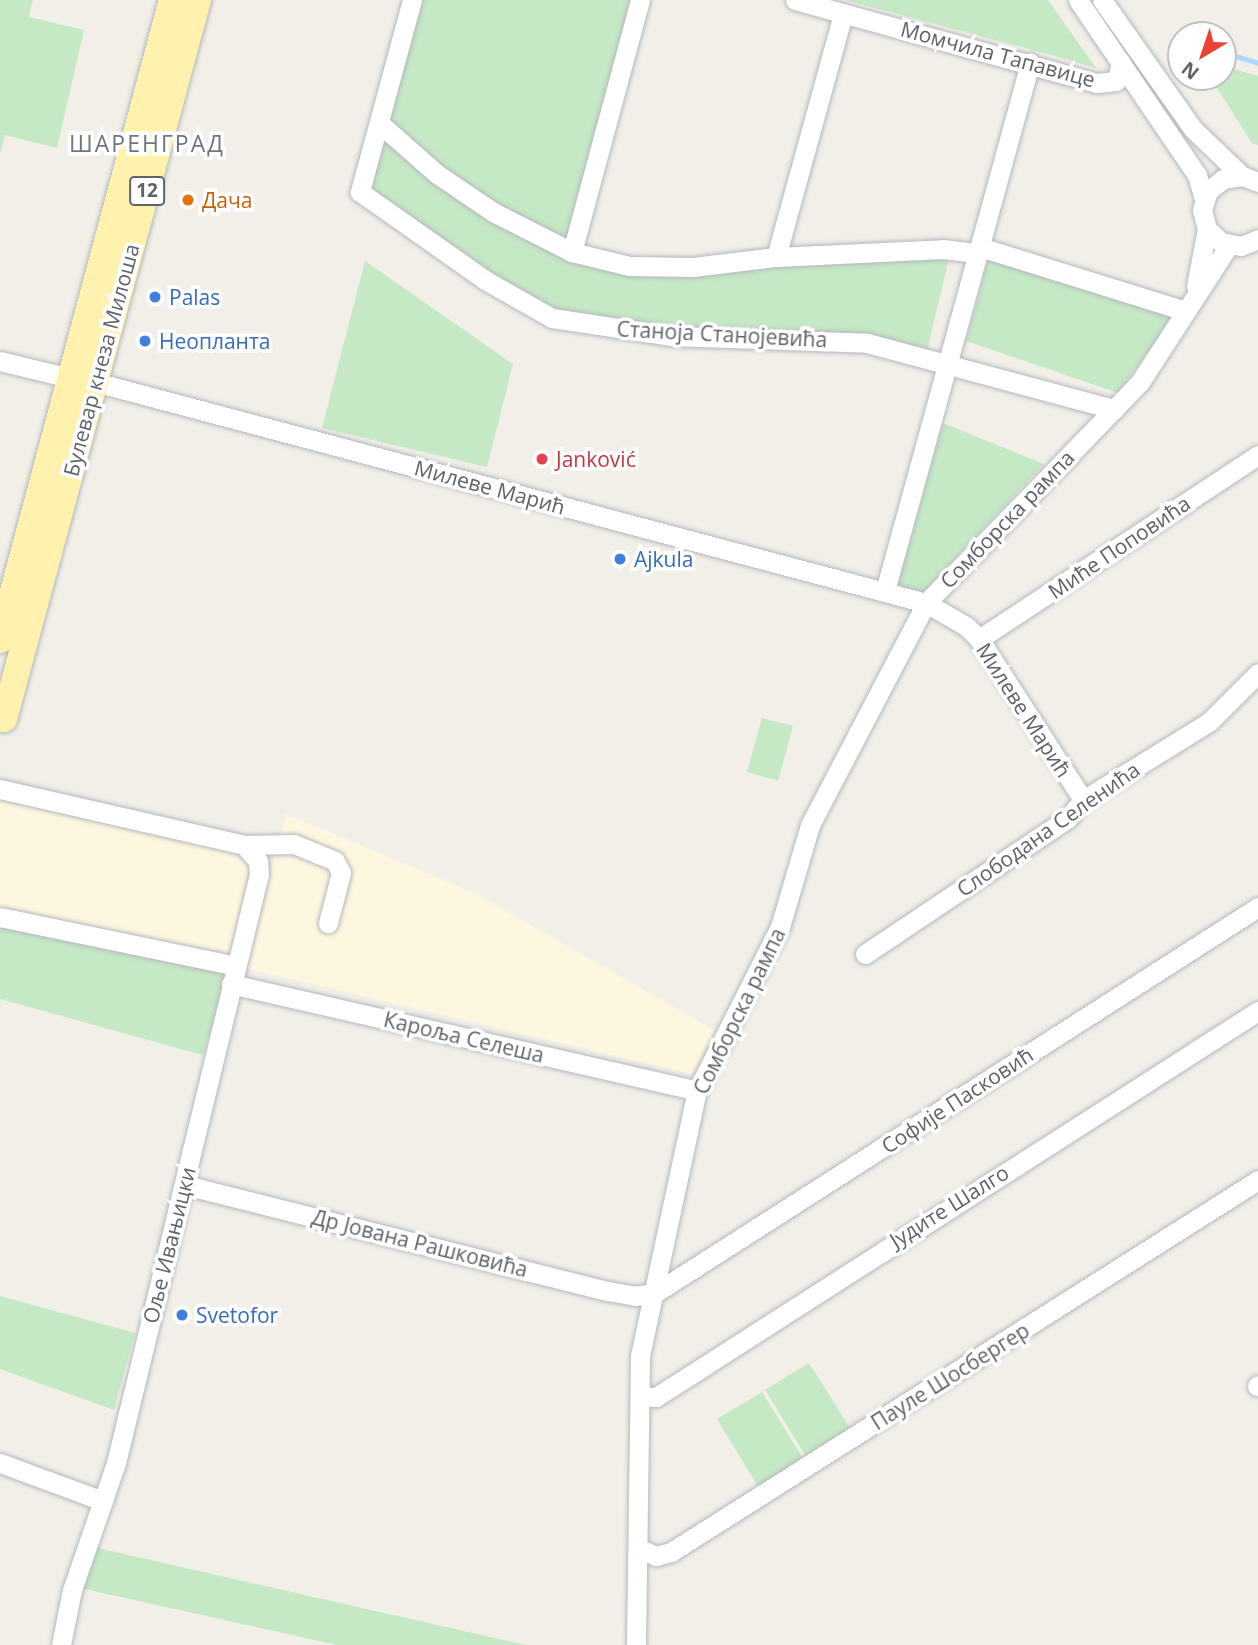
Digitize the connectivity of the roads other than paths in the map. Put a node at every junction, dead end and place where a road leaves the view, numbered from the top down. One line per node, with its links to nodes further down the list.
1 (172, 0): 25 (main road, Булевар кнеза Милоша / 12)
2 (198, 0): 25 (main road, Булевар кнеза Милоша / 12)
3 (412, 0): 13 (street)
4 (640, 0): 20 (street)
5 (794, 0): 8 (street, Момчила Тапавице)
6 (1078, 0): 10 (street, Сомборска рампа)
7 (1102, 0): 14 (street)
8 (843, 13): 9 (street, Момчила Тапавице); 21 (street)
9 (1030, 63): 11 (street, Момчила Тапавице); 19 (street)
10 (1121, 63): 11 (street); 12 (street, Сомборска рампа)
11 (1108, 81): 12 (street, Момчила Тапавице)
12 (1149, 103): 15 (street, Сомборска рампа)
13 (379, 123): 20 (street); 24 (street, Станоја Станојевића)
14 (1250, 179): 15 (street)
15 (1203, 200): 16 (street, Сомборска рампа)
16 (1207, 229): 18 (street); 22 (street, Сомборска рампа)
17 (1258, 239): 18 (street)
18 (1229, 245): 22 (street, Сомборска рампа)
19 (978, 250): 21 (street); 22 (street); 24 (street)
20 (572, 252): 21 (street)
21 (776, 257)
22 (1190, 303): 26 (street, Сомборска рампа)
23 (0, 361): 25 (street, Милеве Марић)
24 (948, 362): 26 (street, Станоја Станојевића); 28 (street)
25 (82, 380): 28 (street, Милеве Марић); 30 (main road, Булевар кнеза Милоша / 12); 34 (main road, Булевар кнеза Милоша / 12)
26 (1114, 409): 29 (street, Сомборска рампа)
27 (1258, 454): 32 (street, Миће Поповића)
28 (885, 592): 29 (street, Милеве Марић)
29 (926, 603): 32 (street, Милеве Марић); 44 (street, Сомборска рампа)
30 (5, 605): 31 (main road, Булевар кнеза Милоша)
31 (0, 639)
32 (979, 639): 36 (street, Милеве Марић)
33 (1258, 673): 36 (street, Слободана Селенића)
34 (3, 712)
35 (0, 789): 37 (street)
36 (1083, 800): 41 (street, Слободана Селенића)
37 (244, 845): 40 (street); 42 (street, Оље Ивањицки)
38 (1258, 907): 47 (street, Софије Пасковић)
39 (0, 917): 42 (street, Кароља Селеша)
40 (328, 923)
41 (865, 954)
42 (233, 975): 44 (street, Кароља Селеша); 46 (street, Оље Ивањицки)
43 (1258, 1011): 48 (street, Јудите Шалго)
44 (697, 1091): 47 (street, Сомборска рампа)
45 (1258, 1180): 51 (street, Пауле Шосбергер)
46 (185, 1185): 47 (street, Др Јована Рашковића); 50 (street, Оље Ивањицки)
47 (655, 1293): 48 (street, Сомборска рампа)
48 (640, 1396): 51 (street, Сомборска рампа)
49 (0, 1463): 50 (street)
50 (103, 1501): 52 (street, Оље Ивањицки)
51 (638, 1548): 53 (street, Сомборска рампа)
52 (61, 1645)
53 (636, 1645)

